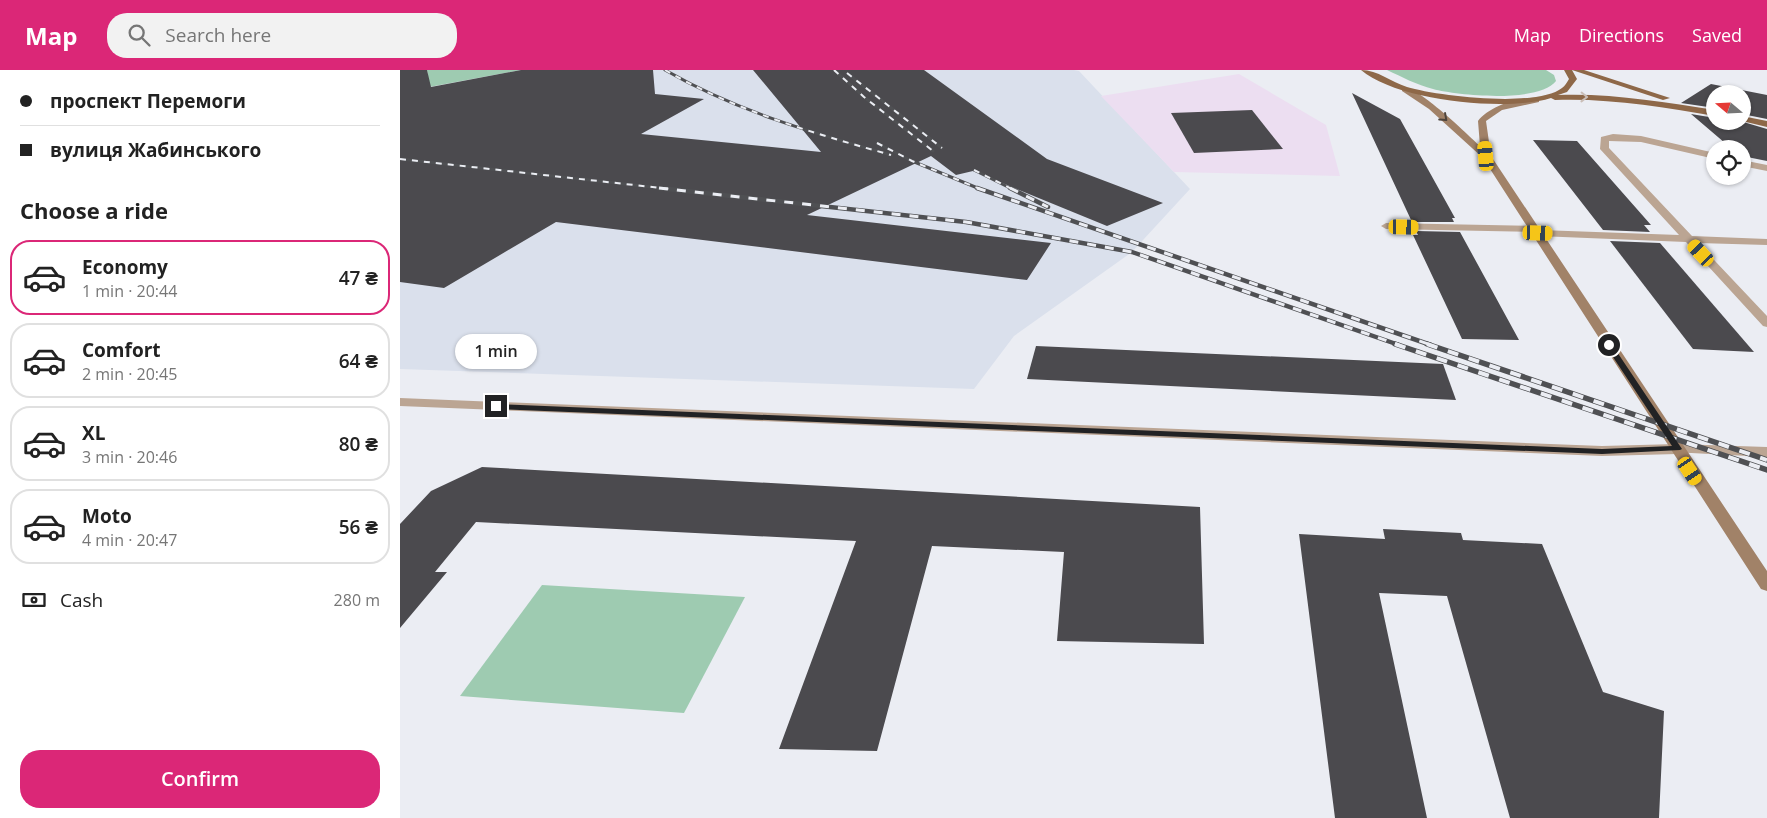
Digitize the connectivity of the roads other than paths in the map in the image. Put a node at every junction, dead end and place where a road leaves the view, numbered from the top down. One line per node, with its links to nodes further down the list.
1 (1365, 70): 4 (main road)
2 (1568, 70): 5 (main road)
3 (1576, 70): 6 (main road)
4 (1405, 89): 5 (main road); 11 (main road, one-way to 11)
5 (1536, 100): 7 (main road, one-way to 7); 11 (main road)
6 (1706, 110)
7 (1706, 112)
8 (1751, 120): 9 (main road)
9 (1767, 124)
10 (1706, 154): 16 (street)
11 (1486, 156): 15 (main road)
12 (1751, 165): 13 (street)
13 (1767, 168)
14 (1386, 226): 15 (street)
15 (1536, 231): 16 (street); 20 (main road)
16 (1688, 239): 17 (street); 18 (street)
17 (1767, 242)
18 (1767, 324)
19 (400, 402): 20 (street)
20 (1678, 449): 21 (street); 22 (main road)
21 (1767, 452)
22 (1767, 585)

